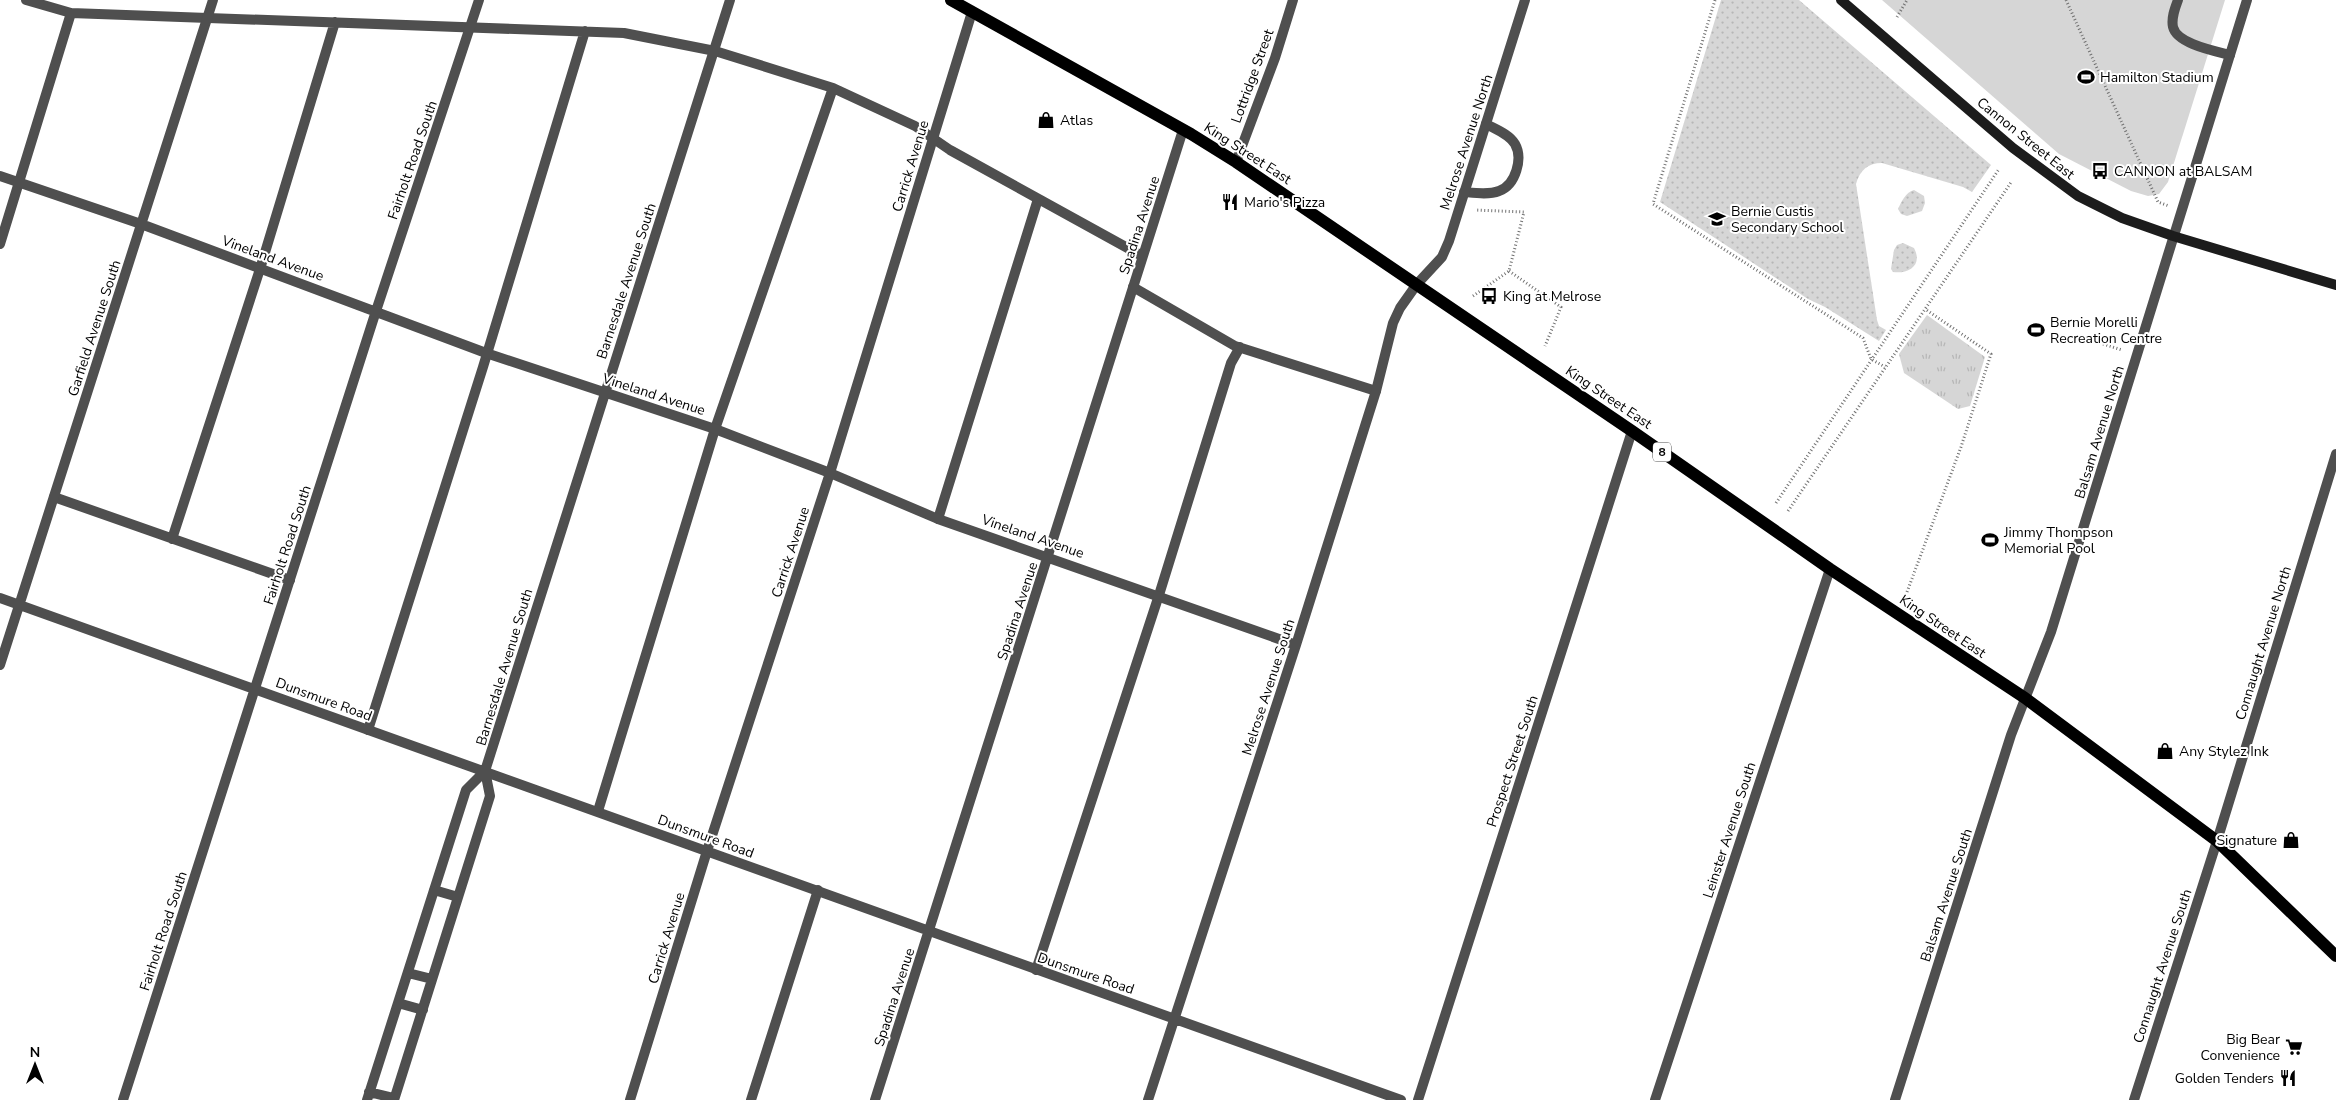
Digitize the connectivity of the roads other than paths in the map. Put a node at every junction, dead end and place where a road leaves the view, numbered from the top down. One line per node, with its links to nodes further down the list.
1 (26, 0): 12 (street)
2 (213, 0): 13 (street, Garfield Avenue South)
3 (479, 0): 15 (street, Fairholt Road South)
4 (730, 0): 17 (street, Barnesdale Avenue South)
5 (951, 0): 11 (main road, King Street East / 8)
6 (1293, 0): 23 (street, Lottridge Street)
7 (1525, 0): 20 (street, Melrose Avenue North)
8 (1841, 0): 29 (main road, Cannon Street East)
9 (2178, 0): 18 (street)
10 (2247, 0): 18 (street, Balsam Avenue North)
11 (972, 12): 21 (main road, King Street East / 8); 22 (street, Carrick Avenue)
12 (71, 13): 13 (street); 25 (street)
13 (208, 17): 14 (street); 28 (street, Garfield Avenue South)
14 (335, 22): 15 (street); 32 (street)
15 (472, 27): 16 (street); 36 (street, Fairholt Road South)
16 (585, 31): 17 (street); 38 (street)
17 (716, 51): 19 (street); 40 (street, Barnesdale Avenue South)
18 (2230, 55): 29 (street, Balsam Avenue North)
19 (833, 88): 22 (street); 41 (street)
20 (1486, 124): 26 (street, Melrose Avenue North); 26 (street)
21 (1183, 130): 23 (main road, King Street East / 8); 31 (street, Spadina Avenue)
22 (933, 138): 27 (street); 44 (street, Carrick Avenue)
23 (1236, 162): 33 (main road, King Street East / 8)
24 (0, 176): 25 (street, Vineland Avenue)
25 (19, 182): 28 (street, Vineland Avenue); 30 (street)
26 (1464, 192): 33 (street, Melrose Avenue North)
27 (1038, 199): 31 (street); 46 (street)
28 (141, 224): 32 (street, Vineland Avenue); 45 (street, Garfield Avenue South)
29 (2173, 236): 34 (main road, Cannon Street East); 57 (street, Balsam Avenue North)
30 (0, 244)
31 (1142, 256): 35 (street, Spadina Avenue)
32 (260, 269): 36 (street, Vineland Avenue); 47 (street)
33 (1417, 284): 39 (street, Melrose Avenue South); 42 (main road, King Street East / 8)
34 (2336, 285)
35 (1133, 287): 37 (street); 48 (street, Spadina Avenue)
36 (376, 311): 38 (street, Vineland Avenue); 50 (street, Fairholt Road South)
37 (1240, 348): 39 (street); 51 (street)
38 (486, 353): 40 (street, Vineland Avenue); 58 (street)
39 (1376, 391): 54 (street, Melrose Avenue South)
40 (604, 393): 41 (street, Vineland Avenue); 59 (street, Barnesdale Avenue South)
41 (716, 429): 44 (street, Vineland Avenue); 60 (street)
42 (1632, 431): 49 (main road, King Street East / 8); 82 (street, Prospect Street South)
43 (2336, 454): 61 (street, Connaught Avenue North)
44 (830, 473): 46 (street, Vineland Avenue); 62 (street, Carrick Avenue)
45 (54, 497): 47 (street); 53 (street, Garfield Avenue South)
46 (938, 518): 48 (street, Vineland Avenue)
47 (172, 539): 50 (street)
48 (1049, 556): 51 (street, Vineland Avenue); 66 (street, Spadina Avenue)
49 (1830, 569): 57 (main road, King Street East / 8); 83 (street, Leinster Avenue South)
50 (290, 580): 56 (street, Fairholt Road South)
51 (1159, 595): 54 (street, Vineland Avenue); 68 (street)
52 (0, 598): 53 (street, Dunsmure Road)
53 (19, 605): 55 (street, Garfield Avenue South); 56 (street, Dunsmure Road)
54 (1296, 645): 73 (street, Melrose Avenue South)
55 (0, 665)
56 (255, 690): 58 (street, Dunsmure Road); 76 (street, Fairholt Road South)
57 (2025, 698): 61 (main road, King Street East / 8); 84 (street, Balsam Avenue South)
58 (368, 730): 59 (street, Dunsmure Road)
59 (485, 772): 60 (street, Dunsmure Road); 63 (street); 65 (street)
60 (598, 811): 62 (street, Dunsmure Road)
61 (2217, 840): 67 (main road, King Street East / 8); 85 (street, Connaught Avenue South)
62 (707, 851): 64 (street, Dunsmure Road); 77 (street, Carrick Avenue)
63 (434, 890): 65 (street); 69 (street)
64 (818, 890): 66 (street, Dunsmure Road); 78 (street)
65 (458, 897): 70 (street)
66 (930, 931): 68 (street, Dunsmure Road); 79 (street, Spadina Avenue)
67 (2336, 956)
68 (1036, 970): 73 (street, Dunsmure Road)
69 (408, 973): 70 (street); 71 (street)
70 (432, 979): 72 (street)
71 (398, 1003): 72 (street); 74 (street)
72 (423, 1010): 75 (street)
73 (1174, 1019): 80 (street, Melrose Avenue South); 81 (street, Dunsmure Road)
74 (368, 1096): 75 (street)
75 (394, 1099)
76 (123, 1100)
77 (630, 1100)
78 (751, 1100)
79 (875, 1100)
80 (1148, 1100)
81 (1402, 1100)
82 (1418, 1100)
83 (1655, 1100)
84 (1895, 1100)
85 (2134, 1100)

